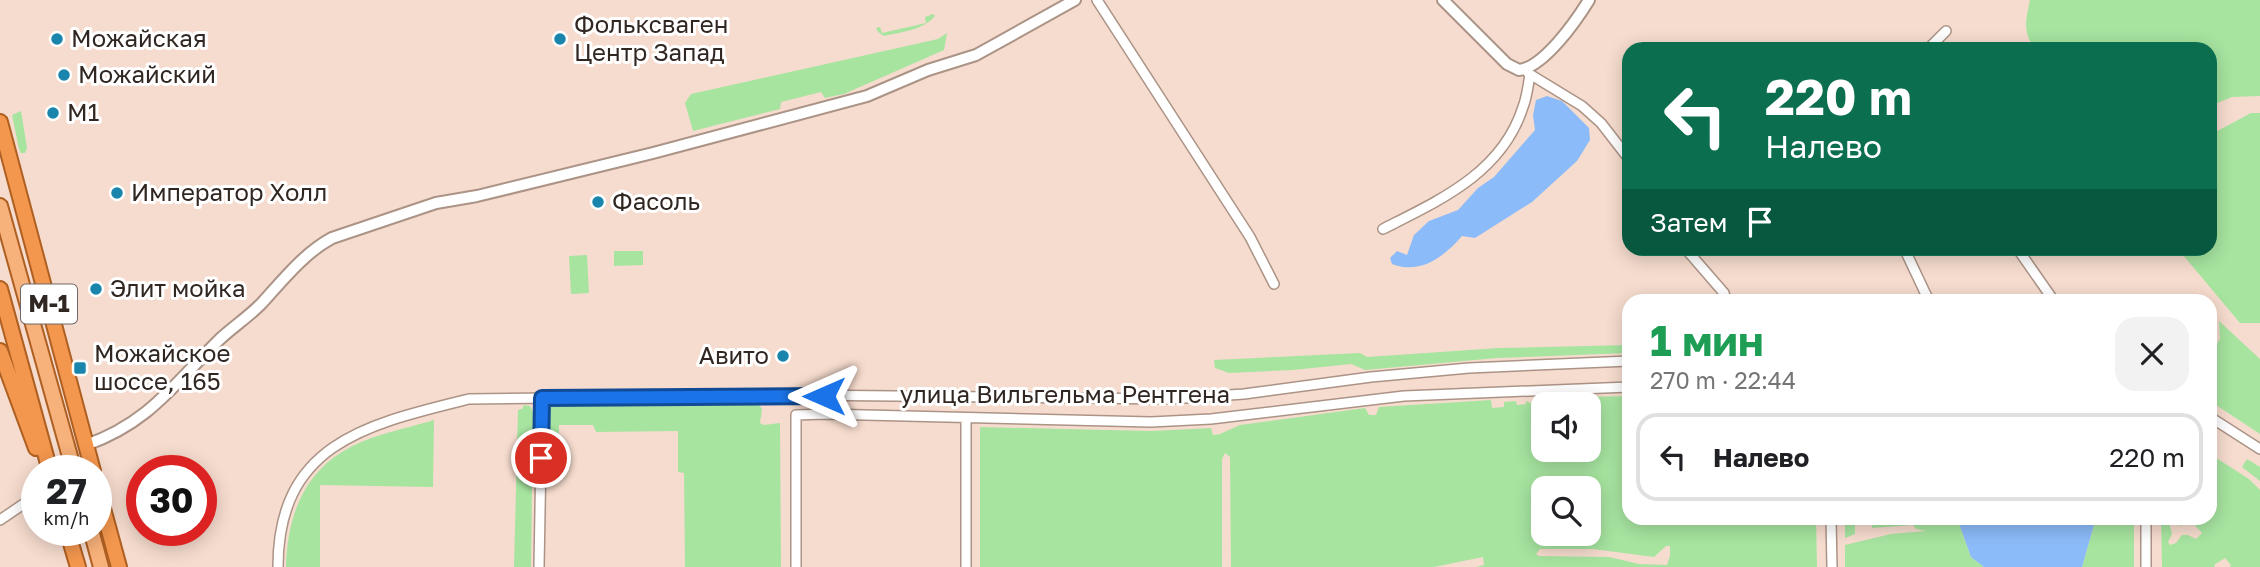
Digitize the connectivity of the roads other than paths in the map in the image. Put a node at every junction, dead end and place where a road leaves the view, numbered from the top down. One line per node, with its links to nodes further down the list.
1 (1075, 0): 26 (street)
2 (1097, 0): 15 (street)
3 (1443, 0): 7 (street)
4 (1589, 0): 7 (street)
5 (1946, 31): 6 (street)
6 (1935, 42)
7 (1527, 72): 9 (street); 11 (street)
8 (0, 122): 26 (highway, М-1)
9 (1622, 150)
10 (0, 206): 30 (main road, М-1)
11 (1383, 229)
12 (1692, 256): 17 (street)
13 (1908, 256): 18 (street)
14 (2023, 256): 19 (street)
15 (1274, 284)
16 (0, 289): 29 (highway, М-1)
17 (1724, 294)
18 (1926, 294)
19 (2049, 294)
20 (0, 351): 28 (highway)
21 (1622, 361): 23 (street, улица Вильгельма Рентгена)
22 (1622, 387): 24 (street, улица Вильгельма Рентгена)
23 (542, 398): 42 (street, улица Вильгельма Рентгена); 43 (street)
24 (966, 418): 44 (street, улица Вильгельма Рентгена); 45 (street)
25 (2217, 421): 27 (street)
26 (86, 445): 31 (highway, М-1)
27 (2260, 449)
28 (40, 455)
29 (44, 455)
30 (70, 455)
31 (89, 455)
32 (21, 506): 33 (street)
33 (0, 520)
34 (1831, 525): 46 (street)
35 (2146, 525): 47 (street)
36 (112, 541): 41 (highway)
37 (72, 546): 39 (highway)
38 (96, 546): 40 (main road)
39 (78, 567)
40 (102, 567)
41 (119, 567)
42 (278, 567)
43 (539, 567)
44 (796, 567)
45 (966, 567)
46 (1832, 567)
47 (2146, 567)

